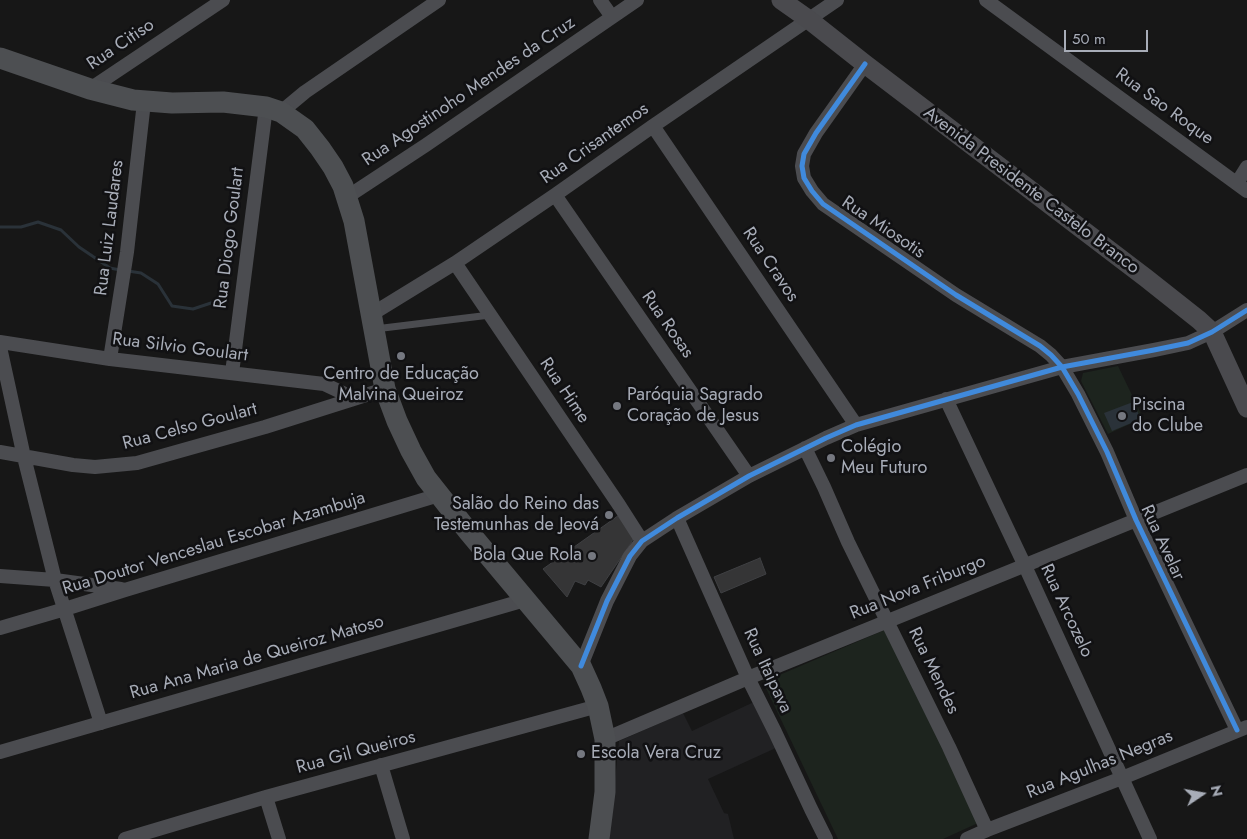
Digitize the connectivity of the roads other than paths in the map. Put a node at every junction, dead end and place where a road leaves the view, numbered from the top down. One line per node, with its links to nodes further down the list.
1 (223, 0): 8 (street, Rua Citiso)
2 (439, 0): 15 (street)
3 (600, 0): 9 (street)
4 (637, 0): 9 (street, Rua Agostinoho Mendes da Cruz)
5 (781, 0): 10 (street, Avenida Presidente Castelo Branco)
6 (837, 0): 10 (street, Rua Crisantemos)
7 (986, 0): 18 (street, Rua Sao Roque)
8 (205, 4): 13 (street, Rua Citiso)
9 (612, 17): 20 (street, Rua Agostinoho Mendes da Cruz)
10 (808, 19): 12 (street, Avenida Presidente Castelo Branco); 16 (street, Rua Crisantemos)
11 (0, 58): 13 (main road)
12 (865, 64): 25 (street, Avenida Presidente Castelo Branco); 29 (street, Rua Miosotis)
13 (90, 89): 14 (main road)
14 (144, 102): 15 (main road); 28 (street, Rua Luiz Laudares)
15 (273, 109): 20 (main road); 30 (street, Rua Diogo Goulart)
16 (653, 126): 19 (street, Rua Crisantemos); 35 (street, Rua Cravos)
17 (1247, 167): 18 (street)
18 (1242, 187)
19 (555, 195): 21 (street, Rua Crisantemos); 40 (street, Rua Rosas)
20 (347, 197): 24 (main road)
21 (455, 263): 23 (street, Rua Hime); 24 (street, Rua Crisantemos)
22 (1247, 310): 25 (street)
23 (490, 315): 24 (lane); 44 (street, Rua Hime)
24 (373, 321): 31 (main road)
25 (1212, 332): 29 (street); 34 (street, Avenida Presidente Castelo Branco)
26 (0, 342): 28 (street, Rua Silvio Goulart)
27 (0, 347): 38 (street)
28 (110, 359): 30 (street, Rua Silvio Goulart)
29 (1062, 367): 33 (street); 43 (street, Rua Avelar)
30 (232, 373): 32 (street, Rua Silvio Goulart)
31 (385, 389): 32 (street, Rua Celso Goulart); 41 (main road)
32 (351, 400): 38 (street, Rua Celso Goulart)
33 (946, 400): 35 (street); 45 (street, Rua Arcozelo)
34 (1247, 408)
35 (856, 425): 36 (street)
36 (805, 448): 40 (street); 51 (street, Rua Mendes)
37 (0, 452): 38 (street, Rua Celso Goulart)
38 (24, 457): 47 (street)
39 (1247, 475): 43 (street, Rua Nova Friburgo)
40 (749, 476): 42 (street)
41 (439, 495): 48 (street, Rua Doutor Venceslau Escobar Azambuja); 49 (main road)
42 (677, 518): 44 (street); 54 (street, Rua Itaipava)
43 (1136, 520): 45 (street, Rua Nova Friburgo); 57 (street, Rua Avelar)
44 (642, 541): 53 (street)
45 (1025, 566): 51 (street, Rua Nova Friburgo); 61 (street, Rua Arcozelo)
46 (0, 576): 47 (street)
47 (55, 580): 48 (street); 50 (street)
48 (125, 590): 50 (street, Rua Doutor Venceslau Escobar Azambuja)
49 (525, 600): 53 (main road); 56 (street, Rua Ana Maria de Queiroz Matoso)
50 (65, 609): 52 (street, Rua Doutor Venceslau Escobar Azambuja); 56 (street)
51 (888, 621): 54 (street, Rua Nova Friburgo); 63 (street, Rua Mendes)
52 (0, 628)
53 (581, 666): 55 (main road)
54 (748, 678): 58 (street, Rua Nova Friburgo); 69 (street, Rua Itaipava)
55 (598, 706): 58 (main road); 60 (street, Rua Gil Queiros)
56 (101, 723): 59 (street, Rua Ana Maria de Queiroz Matoso)
57 (1242, 728): 61 (street, Rua Agulhas Negras)
58 (605, 739): 68 (main road)
59 (0, 752)
60 (381, 765): 62 (street, Rua Gil Queiros); 67 (street)
61 (1122, 778): 63 (street, Rua Agulhas Negras); 71 (street, Rua Arcozelo)
62 (266, 797): 64 (street, Rua Gil Queiros); 66 (street)
63 (987, 830): 70 (street, Rua Agulhas Negras)
64 (150, 835): 65 (street, Rua Gil Queiros)
65 (125, 839)
66 (279, 839)
67 (403, 839)
68 (599, 839)
69 (826, 839)
70 (967, 839)
71 (1150, 839)

